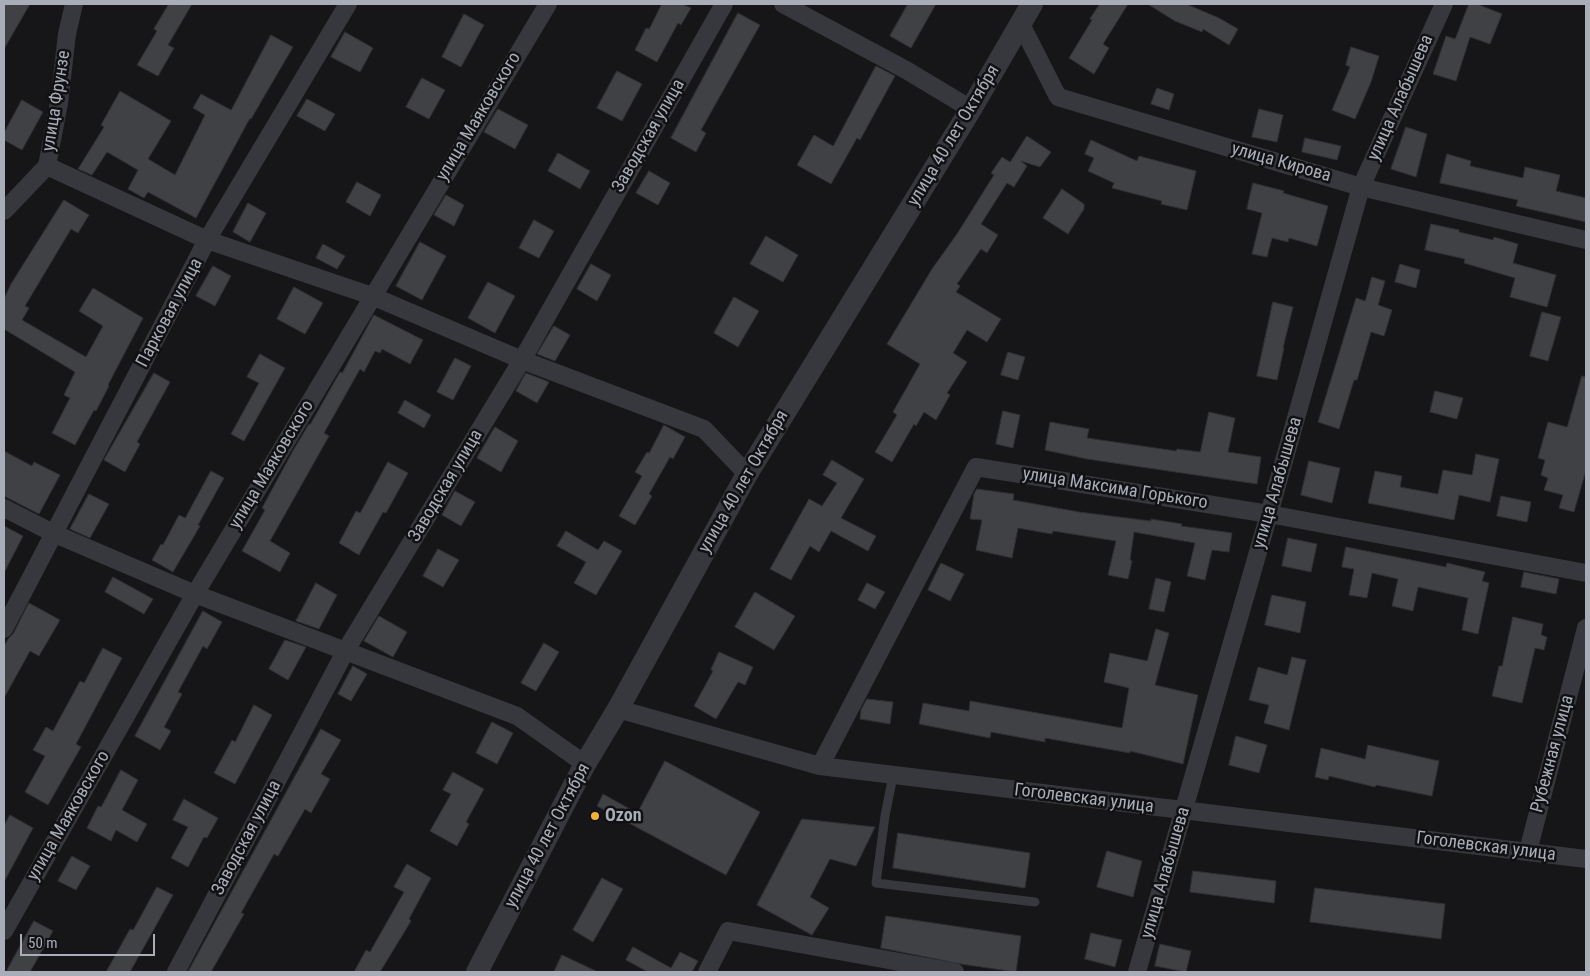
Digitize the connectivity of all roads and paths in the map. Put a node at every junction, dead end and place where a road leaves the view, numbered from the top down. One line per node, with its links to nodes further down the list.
1 (74, 4): 10 (street, улица Фрунзе)
2 (348, 4): 13 (street, Парковая улица)
3 (548, 4): 15 (street, улица Маяковского)
4 (724, 4): 16 (street, Заводская улица)
5 (783, 4): 9 (street)
6 (1032, 4): 8 (street, улица 40 лет Октября)
7 (1444, 4): 11 (street, улица Алабышева)
8 (1021, 24): 9 (street, улица 40 лет Октября); 11 (street, улица Кирова)
9 (971, 109): 17 (street, улица 40 лет Октября)
10 (47, 166): 12 (street, улица Фрунзе); 13 (street)
11 (1361, 187): 14 (street, улица Кирова); 19 (street, улица Алабышева)
12 (4, 211)
13 (208, 240): 15 (street); 20 (street, Парковая улица)
14 (1586, 240)
15 (372, 296): 16 (street); 22 (street, улица Маяковского)
16 (522, 360): 17 (street); 25 (street, Заводская улица)
17 (747, 474): 26 (street, улица 40 лет Октября)
18 (4, 508): 20 (street)
19 (1269, 514): 21 (street, улица Максима Горького); 28 (street, улица Максима Горького); 30 (street, улица Алабышева)
20 (54, 534): 22 (street); 24 (street, Парковая улица)
21 (1586, 574)
22 (195, 594): 25 (street); 34 (street, улица Маяковского)
23 (1586, 628): 31 (street, Рубежная улица)
24 (4, 629)
25 (346, 650): 27 (street); 35 (street, Заводская улица)
26 (618, 709): 27 (street, улица 40 лет Октября); 28 (street, Гоголевская улица)
27 (586, 764): 36 (street, улица 40 лет Октября)
28 (820, 766): 29 (street, Гоголевская улица)
29 (893, 776): 30 (street, Гоголевская улица); 33 (lane)
30 (1183, 812): 31 (street, Гоголевская улица); 39 (street, улица Алабышева)
31 (1528, 851): 32 (street, Гоголевская улица)
32 (1586, 859)
33 (1035, 902)
34 (4, 931)
35 (176, 972)
36 (477, 972)
37 (707, 972): 38 (street)
38 (955, 972)
39 (1137, 972)

